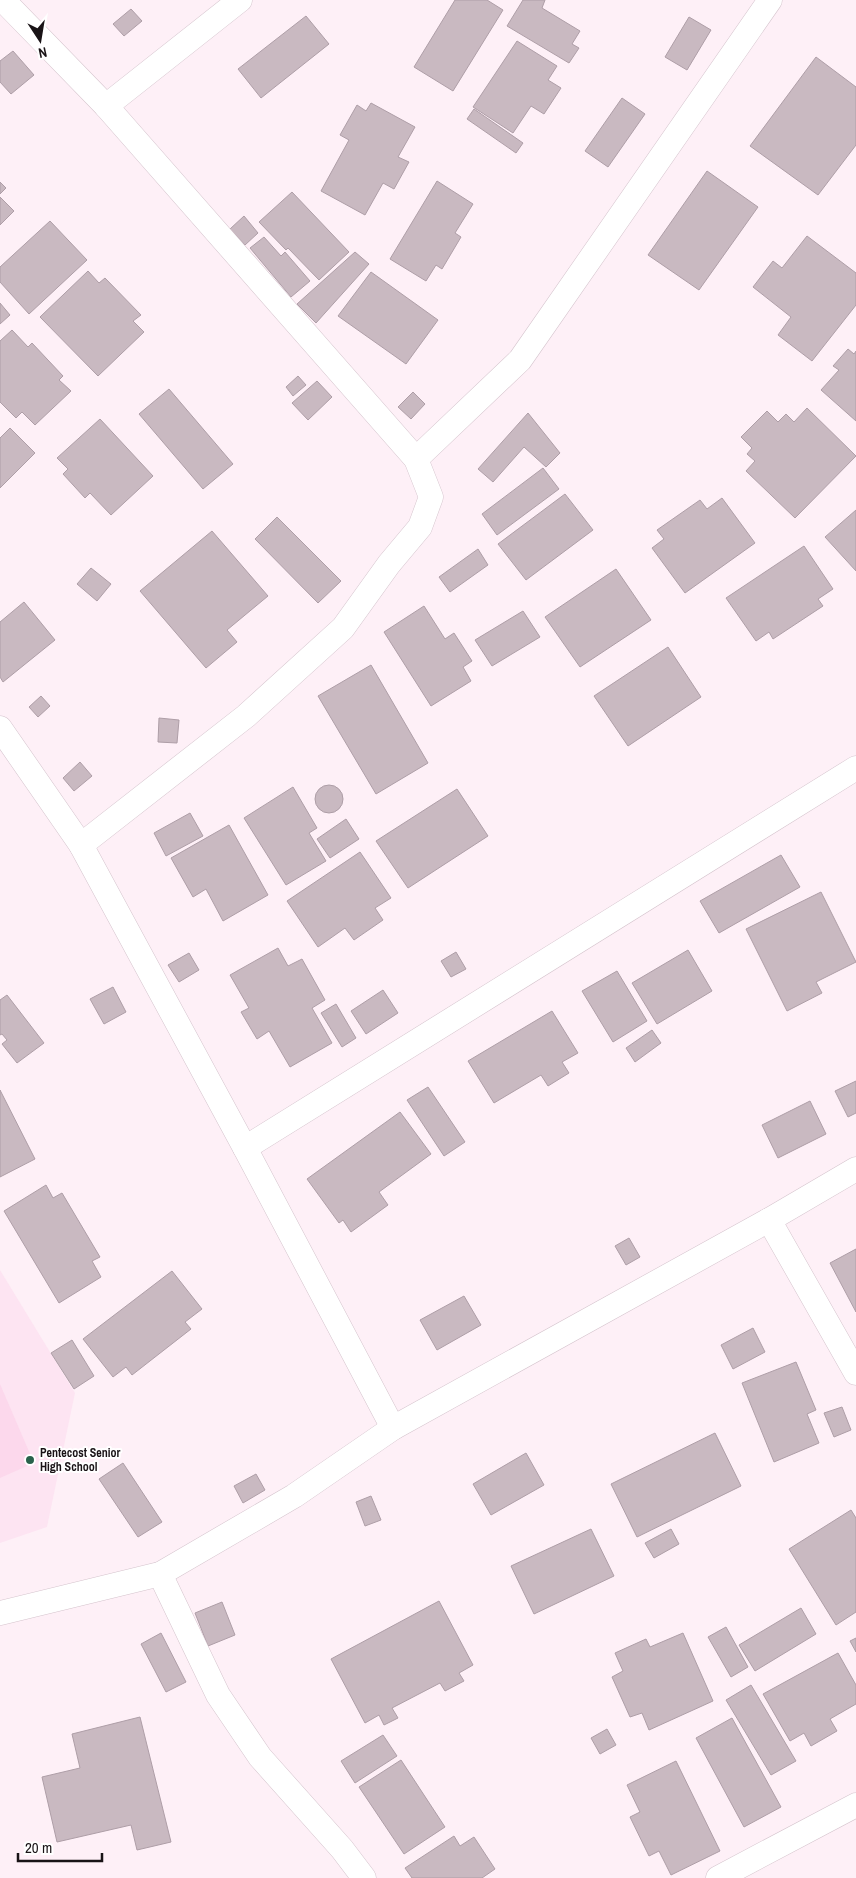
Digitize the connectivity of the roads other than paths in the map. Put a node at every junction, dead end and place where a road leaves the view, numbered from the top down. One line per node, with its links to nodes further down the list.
1 (3, 0): 4 (street)
2 (240, 0): 4 (street)
3 (770, 0): 5 (street)
4 (106, 106): 5 (street)
5 (416, 458): 8 (street)
6 (0, 728): 8 (street)
7 (856, 768): 9 (street)
8 (81, 845): 9 (street)
9 (245, 1148): 13 (street)
10 (856, 1169): 11 (street)
11 (769, 1220): 12 (street); 13 (street)
12 (856, 1373)
13 (393, 1428): 14 (street)
14 (160, 1574): 15 (street); 17 (street)
15 (0, 1614)
16 (856, 1805): 18 (street)
17 (364, 1878)
18 (718, 1878)

